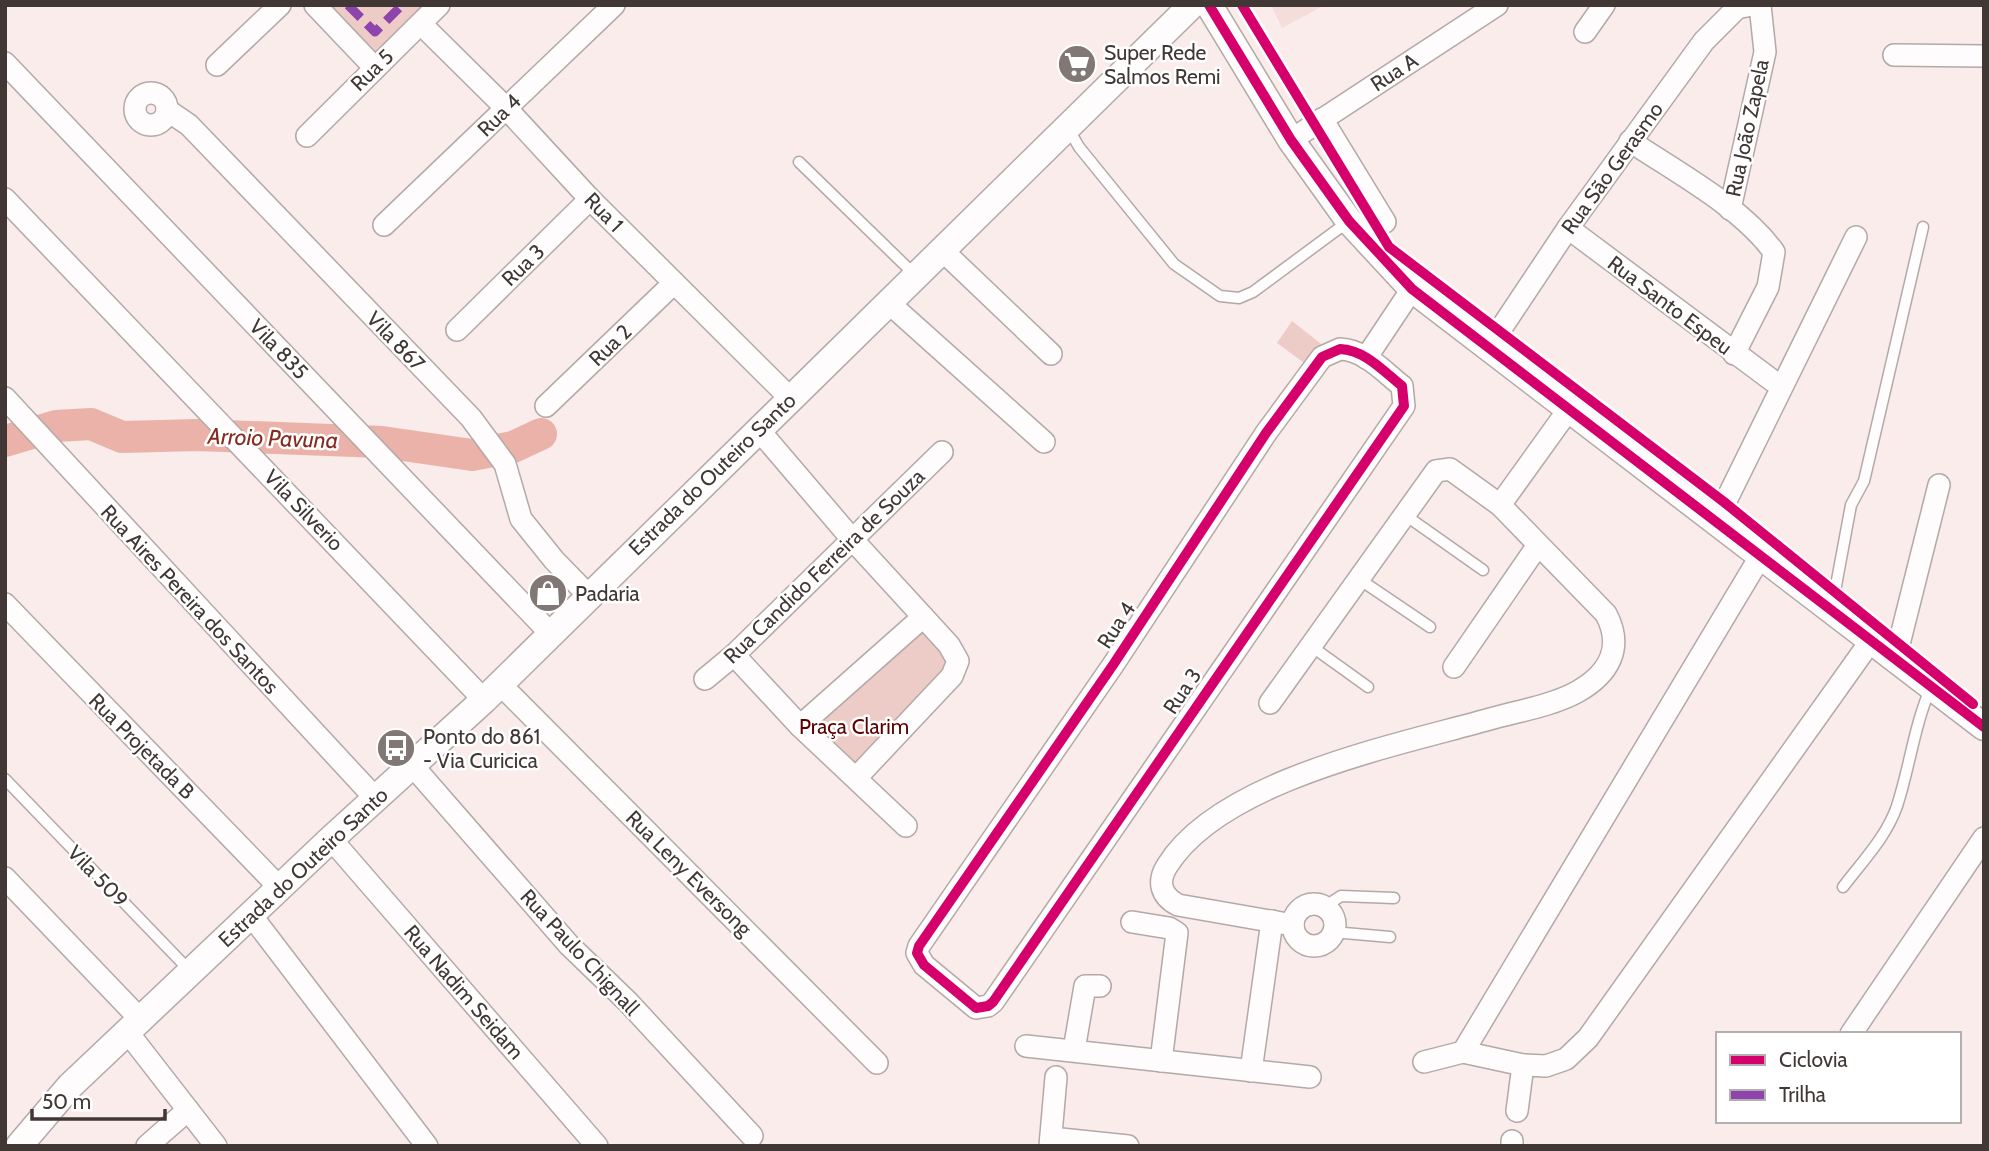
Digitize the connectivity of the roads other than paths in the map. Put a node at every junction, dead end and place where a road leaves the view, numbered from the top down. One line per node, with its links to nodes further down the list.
1 (280, 5): 16 (street)
2 (315, 5): 17 (street)
3 (439, 5): 11 (street, Rua 5)
4 (614, 5): 18 (street, Rua 4)
5 (1192, 5): 21 (street, Estrada do Outeiro Santo)
6 (1209, 5): 23 (street)
7 (1497, 5): 20 (street, Rua A)
8 (1604, 5): 12 (street)
9 (1751, 5): 24 (street, Rua São Gerasmo)
10 (1760, 5): 28 (street, Rua João Zapela)
11 (421, 24): 17 (street, Rua 5); 18 (street, Rua 1)
12 (1585, 32)
13 (1894, 55): 14 (street)
14 (1984, 56)
15 (5, 63): 67 (street, Vila 835)
16 (216, 65)
17 (374, 68): 22 (street, Rua 5)
18 (506, 108): 27 (street, Rua 1); 31 (street, Rua 4)
19 (167, 110): 62 (street, Vila 867)
20 (1322, 119): 23 (street, Rua A); 30 (street)
21 (1068, 128): 29 (lane); 35 (street, Estrada do Outeiro Santo)
22 (307, 136)
23 (1291, 140): 29 (street)
24 (1630, 141): 28 (street); 33 (street, Rua São Gerasmo)
25 (799, 162): 36 (lane)
26 (5, 199): 76 (street, Vila Silverio)
27 (590, 199): 37 (street, Rua 1); 40 (street, Rua 3)
28 (1730, 209): 44 (street)
29 (1349, 221): 38 (street)
30 (1385, 222)
31 (384, 225)
32 (1923, 226): 64 (lane)
33 (1568, 228): 41 (street, Rua São Gerasmo); 44 (street, Rua Santo Espeu)
34 (1856, 237): 56 (street)
35 (943, 251): 36 (street, Estrada do Outeiro Santo); 42 (street)
36 (918, 277): 39 (street, Estrada do Outeiro Santo)
37 (674, 283): 46 (street, Rua 1); 48 (street, Rua 2)
38 (1412, 289): 41 (street); 43 (street)
39 (890, 304): 46 (street, Estrada do Outeiro Santo); 51 (street)
40 (457, 330)
41 (1488, 348): 49 (street)
42 (1051, 354)
43 (1359, 354): 99 (street, Rua 3); 99 (street, Rua 4)
44 (1734, 354): 45 (street, Rua Santo Espeu)
45 (1773, 381)
46 (790, 398): 50 (street, Estrada do Outeiro Santo)
47 (10, 404): 83 (street, Rua Aires Pereira dos Santos)
48 (546, 406)
49 (1569, 409): 54 (street); 56 (street)
50 (758, 429): 57 (street); 62 (street, Estrada do Outeiro Santo)
51 (1044, 442)
52 (942, 452): 57 (street, Rua Candido Ferreira de Souza)
53 (1939, 485): 71 (street)
54 (1500, 505): 55 (street); 58 (street)
55 (1405, 515): 60 (lane); 61 (street)
56 (1716, 521): 59 (street)
57 (851, 538): 65 (street); 70 (street, Rua Candido Ferreira de Souza)
58 (1538, 545): 72 (street); 94 (street)
59 (1760, 557): 64 (street); 104 (street)
60 (1483, 570)
61 (1359, 579): 66 (lane); 69 (street)
62 (590, 597): 67 (street, Estrada do Outeiro Santo)
63 (5, 604): 89 (street, Rua Projetada B)
64 (1831, 612): 68 (street)
65 (923, 617): 78 (street); 81 (street)
66 (1430, 627)
67 (552, 635): 76 (street, Estrada do Outeiro Santo)
68 (1870, 642): 71 (street); 108 (street)
69 (1311, 646): 74 (lane); 77 (street)
70 (734, 655): 73 (street, Rua Candido Ferreira de Souza); 78 (street)
71 (1895, 660): 75 (street)
72 (1454, 667)
73 (705, 679)
74 (1368, 687)
75 (1931, 687): 79 (street); 88 (lane)
76 (492, 692): 80 (street, Estrada do Outeiro Santo); 107 (street, Rua Leny Eversong)
77 (1270, 703)
78 (800, 726): 81 (street)
79 (1984, 727)
80 (412, 765): 83 (street, Estrada do Outeiro Santo); 114 (street, Rua Paulo Chignall)
81 (856, 778): 84 (street)
82 (5, 779): 97 (lane, Vila 509)
83 (376, 799): 86 (street, Estrada do Outeiro Santo)
84 (906, 826)
85 (1984, 838): 101 (street)
86 (331, 839): 89 (street, Estrada do Outeiro Santo); 120 (street, Rua Nadim Seidam)
87 (5, 878): 100 (street)
88 (1843, 887)
89 (280, 888): 92 (street, Estrada do Outeiro Santo)
90 (1394, 898): 91 (lane)
91 (1324, 907): 94 (street); 95 (street)
92 (251, 915): 97 (street, Estrada do Outeiro Santo); 119 (street)
93 (1132, 922): 105 (street)
94 (1282, 923): 95 (street); 109 (street)
95 (1333, 932): 96 (lane)
96 (1390, 937)
97 (192, 973): 100 (street, Estrada do Outeiro Santo)
98 (1100, 986): 103 (street)
99 (976, 1008)
100 (135, 1027): 112 (street); 116 (street, Estrada do Outeiro Santo)
101 (1853, 1032)
102 (1027, 1046): 103 (street)
103 (1074, 1050): 105 (street)
104 (1463, 1052): 106 (street); 108 (street)
105 (1161, 1061): 109 (street)
106 (1424, 1062)
107 (877, 1063)
108 (1523, 1065): 113 (street)
109 (1251, 1071): 111 (street)
110 (1056, 1077): 115 (street)
111 (1310, 1077)
112 (188, 1110): 117 (street); 118 (street)
113 (1517, 1111)
114 (752, 1136)
115 (1050, 1142): 121 (street)
116 (19, 1146)
117 (147, 1146)
118 (216, 1146)
119 (427, 1146)
120 (597, 1146)
121 (1128, 1146)

